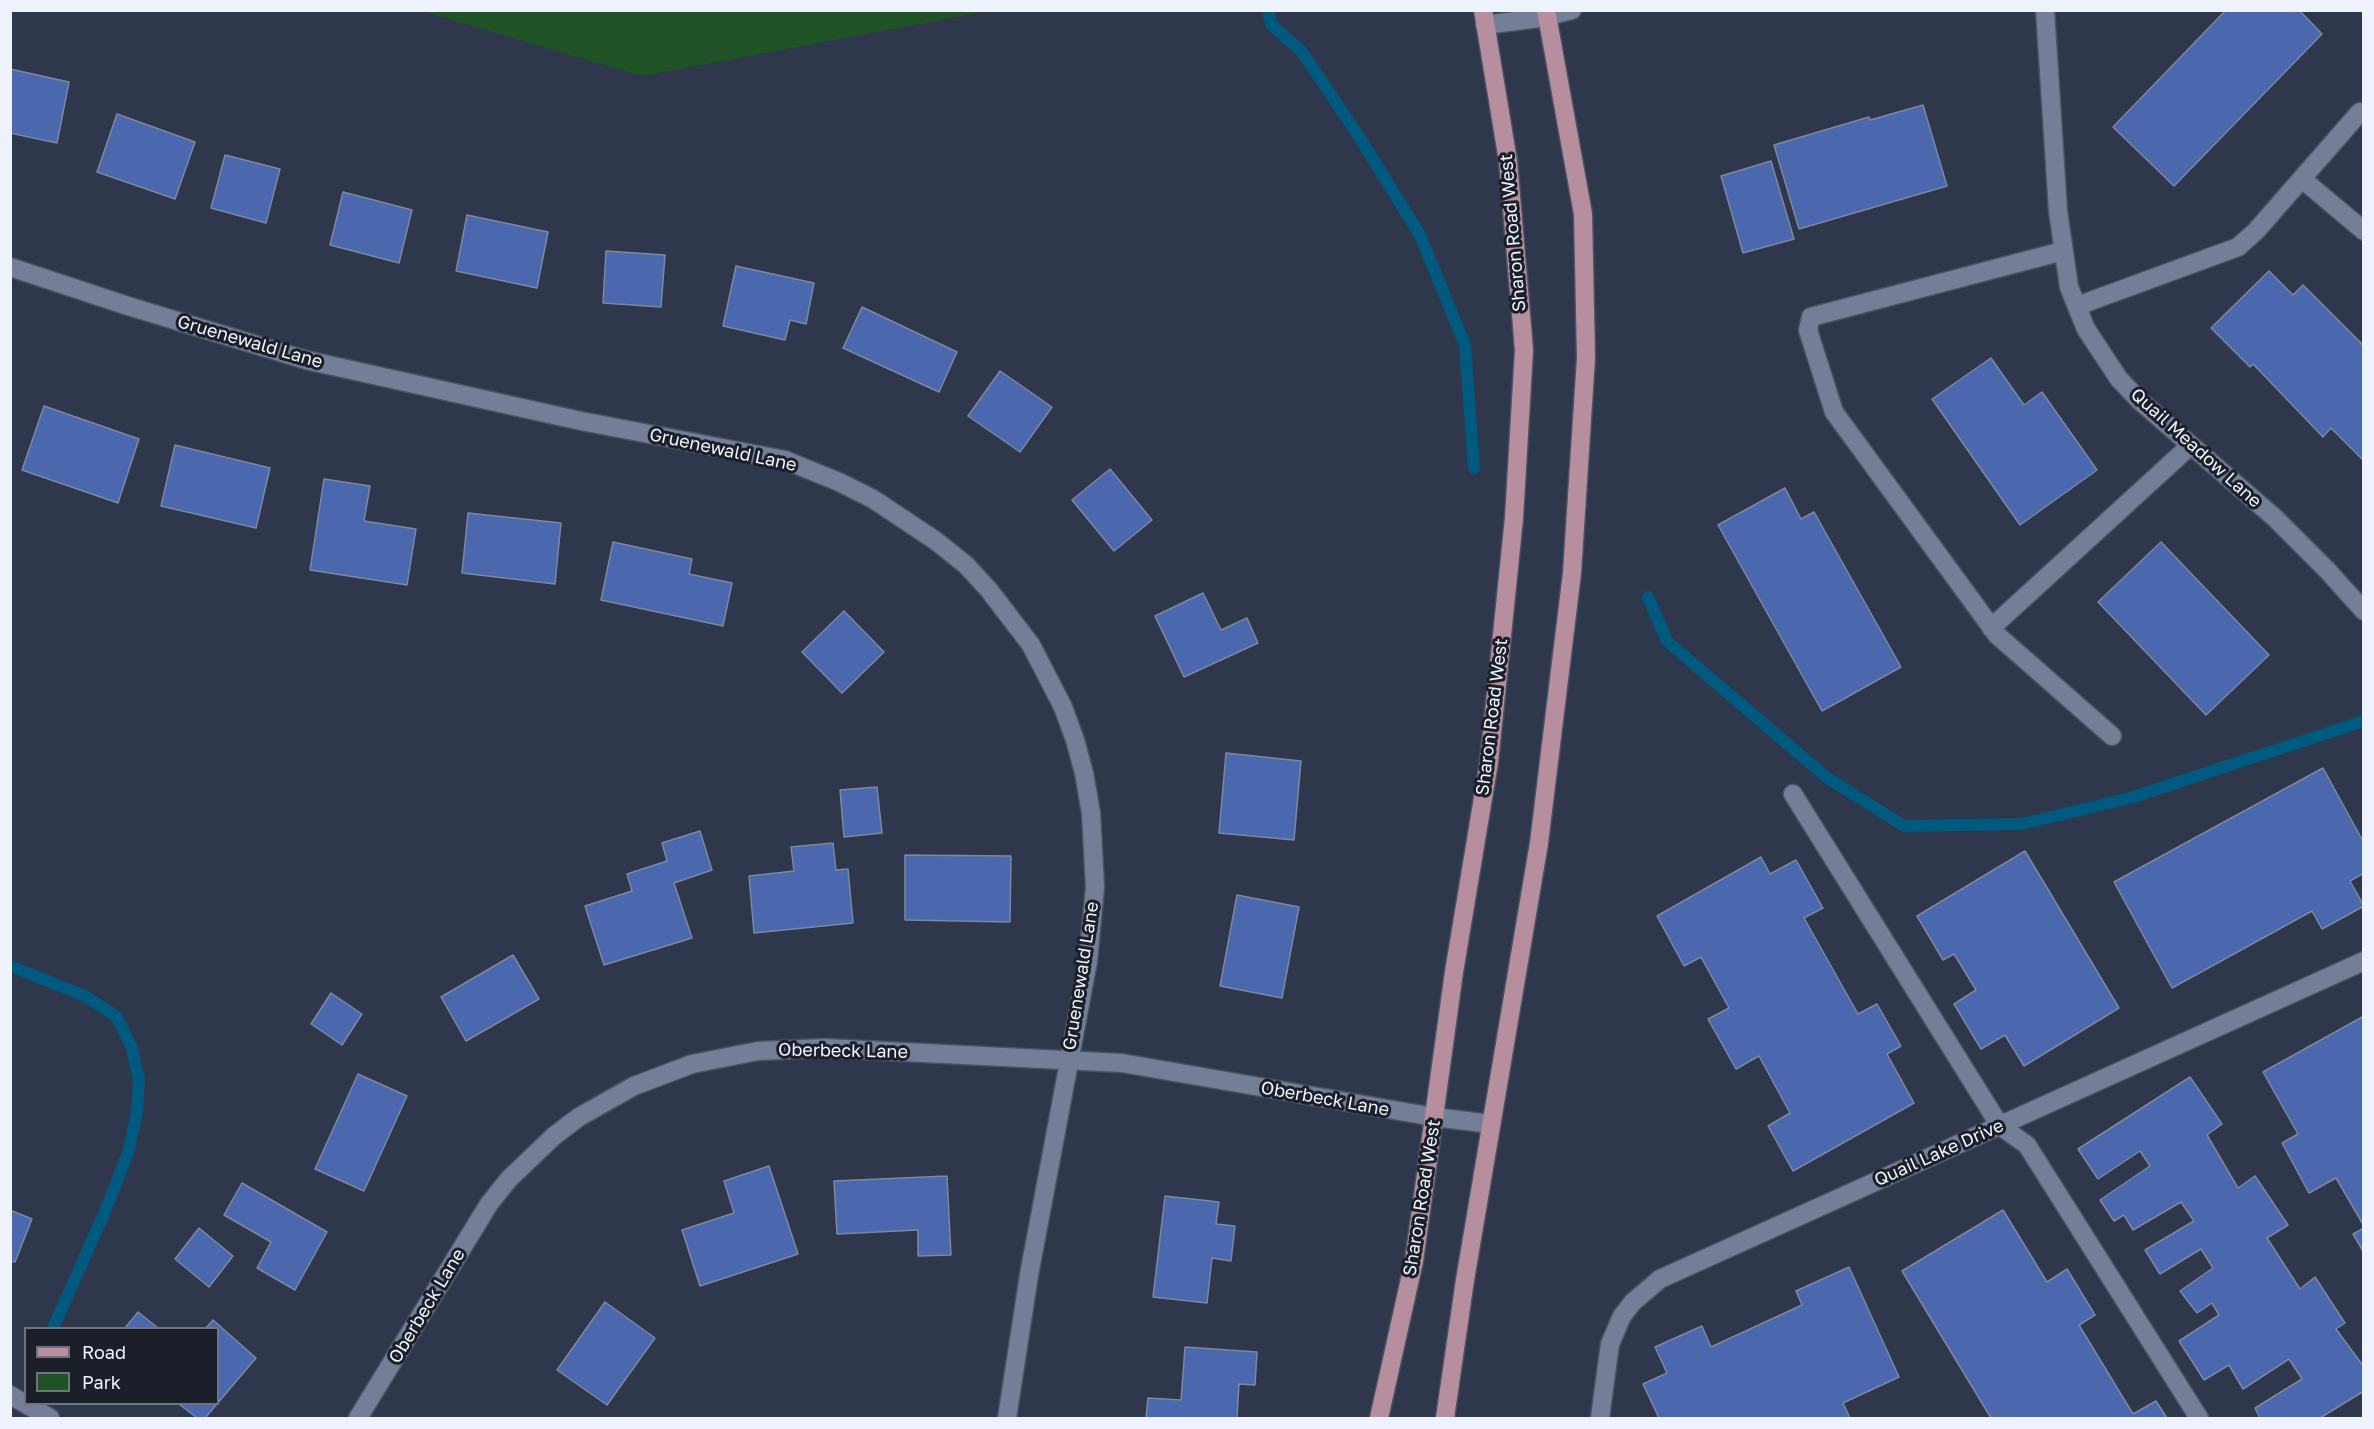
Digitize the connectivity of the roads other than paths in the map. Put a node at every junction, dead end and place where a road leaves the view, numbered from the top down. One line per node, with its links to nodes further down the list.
1 (1572, 10): 3 (street)
2 (2045, 10): 8 (street, Quail Meadow Lane)
3 (1547, 14): 4 (street); 19 (main road)
4 (1484, 18): 18 (main road, Sharon Road West)
5 (2360, 112): 6 (street)
6 (2302, 179): 7 (street); 10 (street)
7 (2364, 231)
8 (2063, 251): 10 (street, Quail Meadow Lane); 13 (street)
9 (10, 267): 17 (street, Gruenewald Lane)
10 (2077, 306): 11 (street, Quail Meadow Lane)
11 (2191, 445): 12 (street, Quail Meadow Lane); 13 (street)
12 (2364, 611)
13 (1991, 628): 14 (street)
14 (2112, 736)
15 (1793, 794): 20 (street)
16 (2364, 961): 20 (street, Quail Lake Drive)
17 (1068, 1060): 18 (street, Oberbeck Lane); 25 (street, Oberbeck Lane); 26 (street, Gruenewald Lane)
18 (1434, 1117): 19 (street, Oberbeck Lane); 27 (main road, Sharon Road West)
19 (1491, 1124): 28 (main road)
20 (2000, 1126): 29 (street, Quail Lake Drive); 30 (street)
21 (10, 1395): 22 (street)
22 (24, 1403)
23 (27, 1405): 24 (street)
24 (50, 1419)
25 (358, 1419)
26 (1007, 1419)
27 (1379, 1419)
28 (1445, 1419)
29 (1600, 1419)
30 (2199, 1419)

